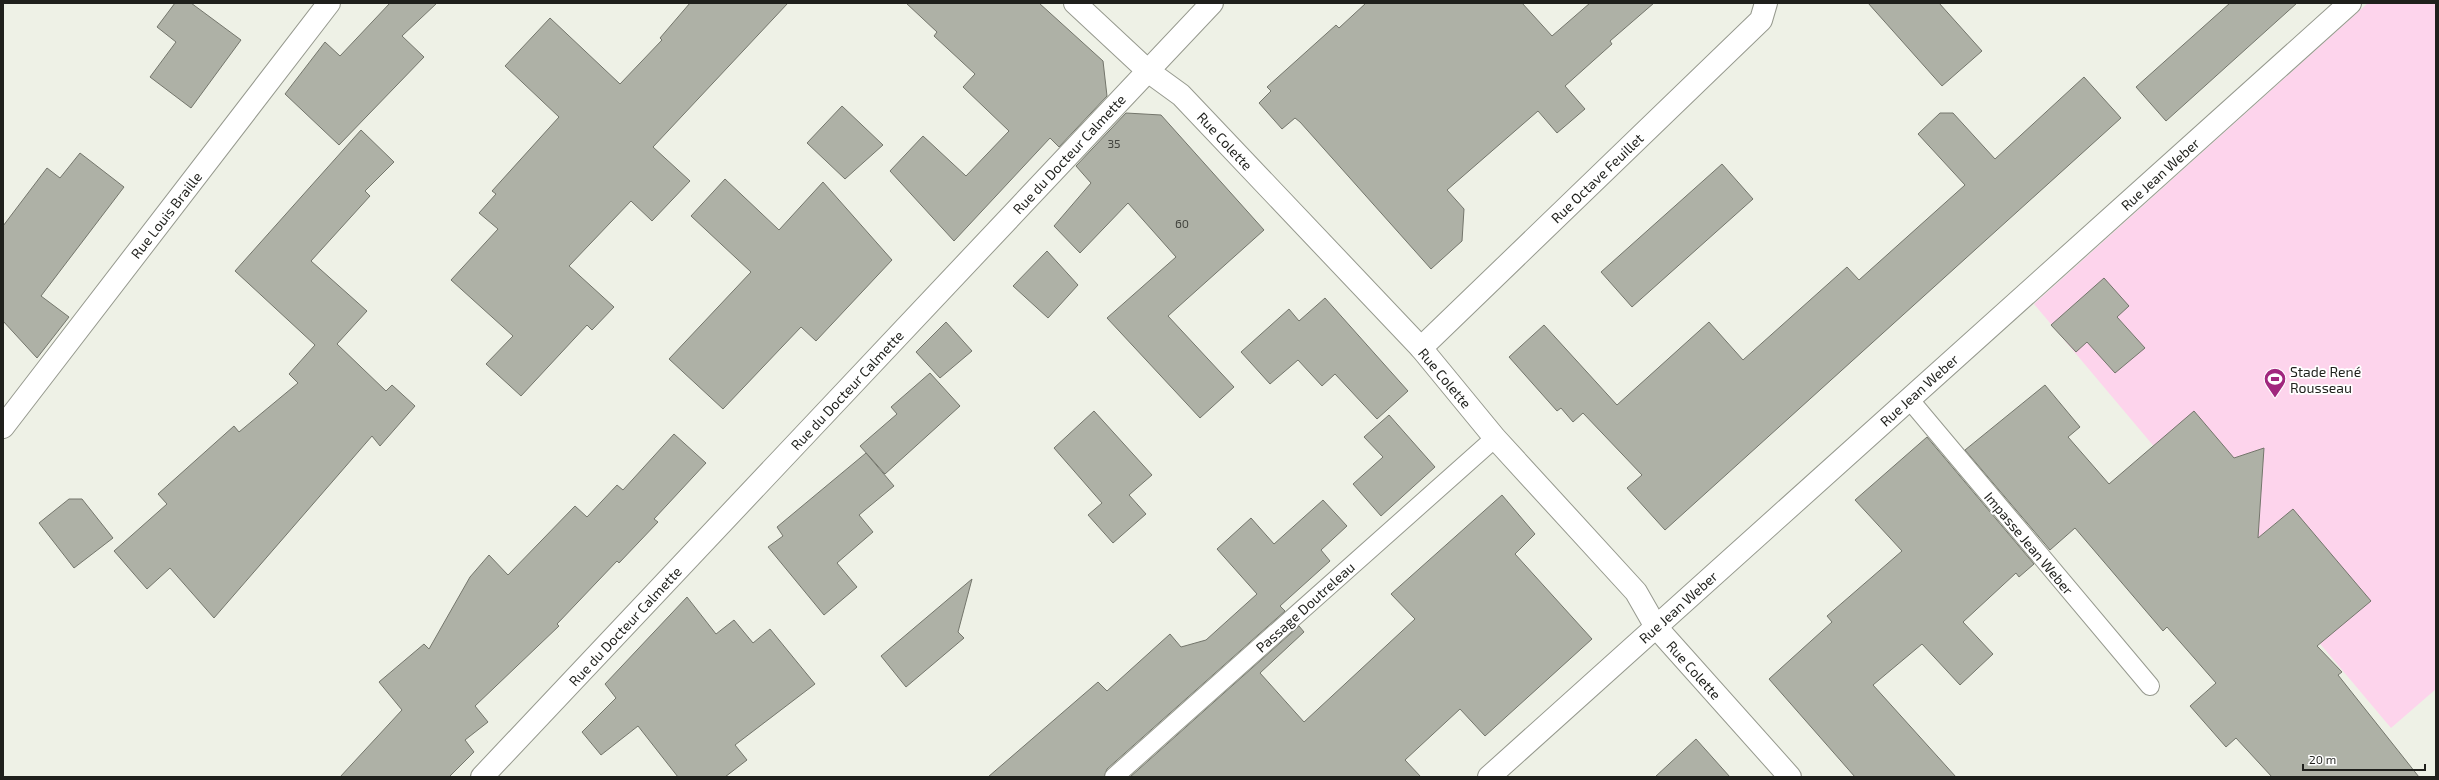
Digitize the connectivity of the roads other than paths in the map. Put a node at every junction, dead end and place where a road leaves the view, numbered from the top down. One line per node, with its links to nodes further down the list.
1 (329, 3): 9 (street, Rue Louis Braille)
2 (1075, 3): 6 (street, Rue Colette)
3 (1212, 3): 6 (street, Rue du Docteur Calmette)
4 (1766, 3): 7 (street, Rue Octave Feuillet)
5 (2350, 3): 8 (street, Rue Jean Weber)
6 (1148, 72): 7 (street, Rue Colette); 13 (street, Rue du Docteur Calmette)
7 (1421, 348): 10 (street, Rue Colette)
8 (1909, 399): 11 (street, Rue Jean Weber); 12 (lane, Impasse Jean Weber)
9 (3, 427)
10 (1495, 438): 11 (street, Rue Colette); 14 (lane, Passage Doutreleau)
11 (1656, 627): 15 (street, Rue Jean Weber); 16 (street, Rue Colette)
12 (2150, 686)
13 (482, 777)
14 (1114, 777)
15 (1489, 777)
16 (1790, 777)

